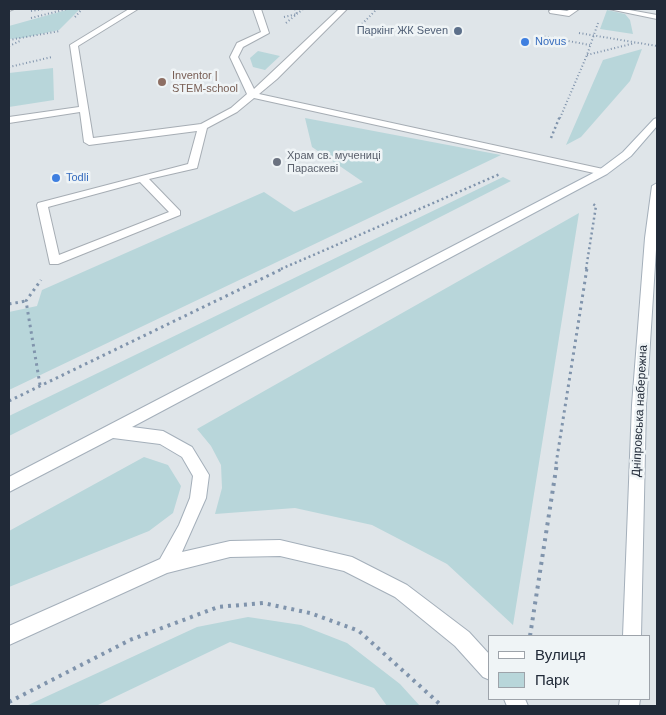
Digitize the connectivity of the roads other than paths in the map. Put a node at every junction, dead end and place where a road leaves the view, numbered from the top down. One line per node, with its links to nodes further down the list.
1 (134, 9): 9 (main road)
2 (257, 9): 8 (main road)
3 (342, 9): 8 (main road)
4 (575, 9): 6 (main road)
5 (613, 9): 7 (main road)
6 (553, 11)
7 (657, 17)
8 (252, 95): 12 (main road); 13 (main road)
9 (84, 109): 10 (main road); 12 (main road)
10 (9, 120)
11 (657, 122): 13 (main road)
12 (203, 127): 14 (main road)
13 (603, 172): 16 (main road)
14 (142, 178): 14 (main road)
15 (657, 186): 19 (main road, Дніпровська набережна)
16 (111, 431): 17 (main road); 18 (main road)
17 (9, 485)
18 (166, 565): 20 (main road); 21 (main road)
19 (632, 635)
20 (9, 636)
21 (488, 668)

